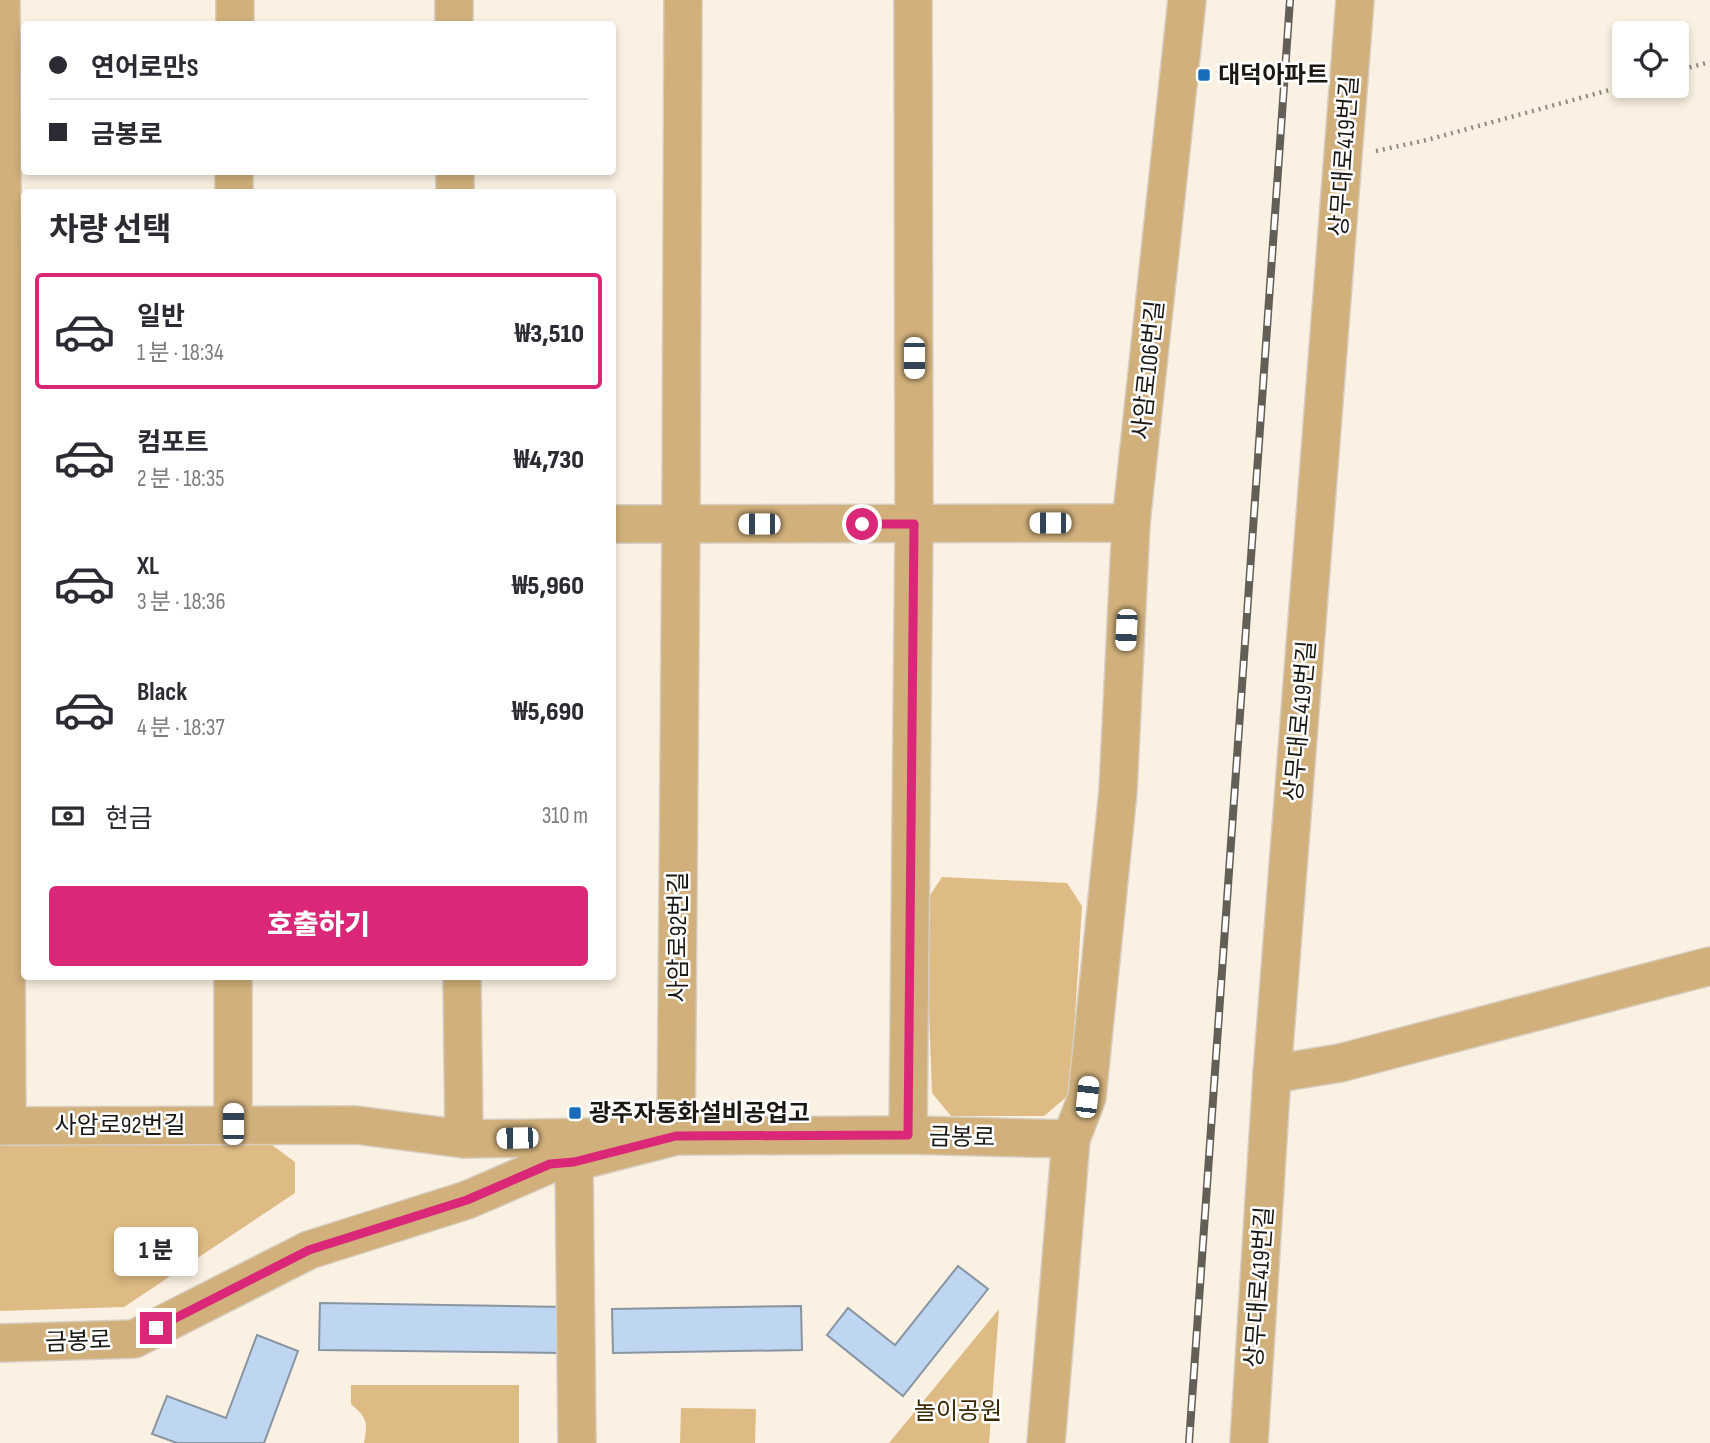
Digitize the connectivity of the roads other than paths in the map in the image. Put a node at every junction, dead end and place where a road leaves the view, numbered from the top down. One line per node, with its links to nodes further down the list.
1 (1, 0): 11 (street)
2 (235, 0): 8 (street)
3 (454, 0): 9 (street)
4 (683, 0): 13 (street)
5 (913, 0): 14 (street)
6 (1187, 0): 10 (street, 사암로106번길)
7 (1355, 0): 18 (street, 상무대로419번길)
8 (235, 21)
9 (454, 21)
10 (1132, 523): 14 (street); 24 (street)
11 (10, 524): 20 (street, 사암로92번길)
12 (616, 524): 13 (street)
13 (681, 524): 14 (street); 22 (street, 사암로92번길)
14 (914, 524): 21 (street)
15 (1710, 966): 18 (street)
16 (233, 980): 19 (street)
17 (462, 980): 23 (street)
18 (1272, 1074): 29 (street, 상무대로419번길)
19 (233, 1124): 20 (street, 사암로92번길); 23 (street, 사암로92번길)
20 (3, 1126)
21 (908, 1135): 22 (street, 금봉로); 24 (street, 금봉로)
22 (676, 1136): 23 (street, 사암로92번길); 25 (street, 금봉로)
23 (464, 1139)
24 (1071, 1139): 28 (street)
25 (574, 1162): 26 (street, 금봉로); 27 (street)
26 (0, 1343)
27 (578, 1443)
28 (1046, 1443)
29 (1249, 1443)

